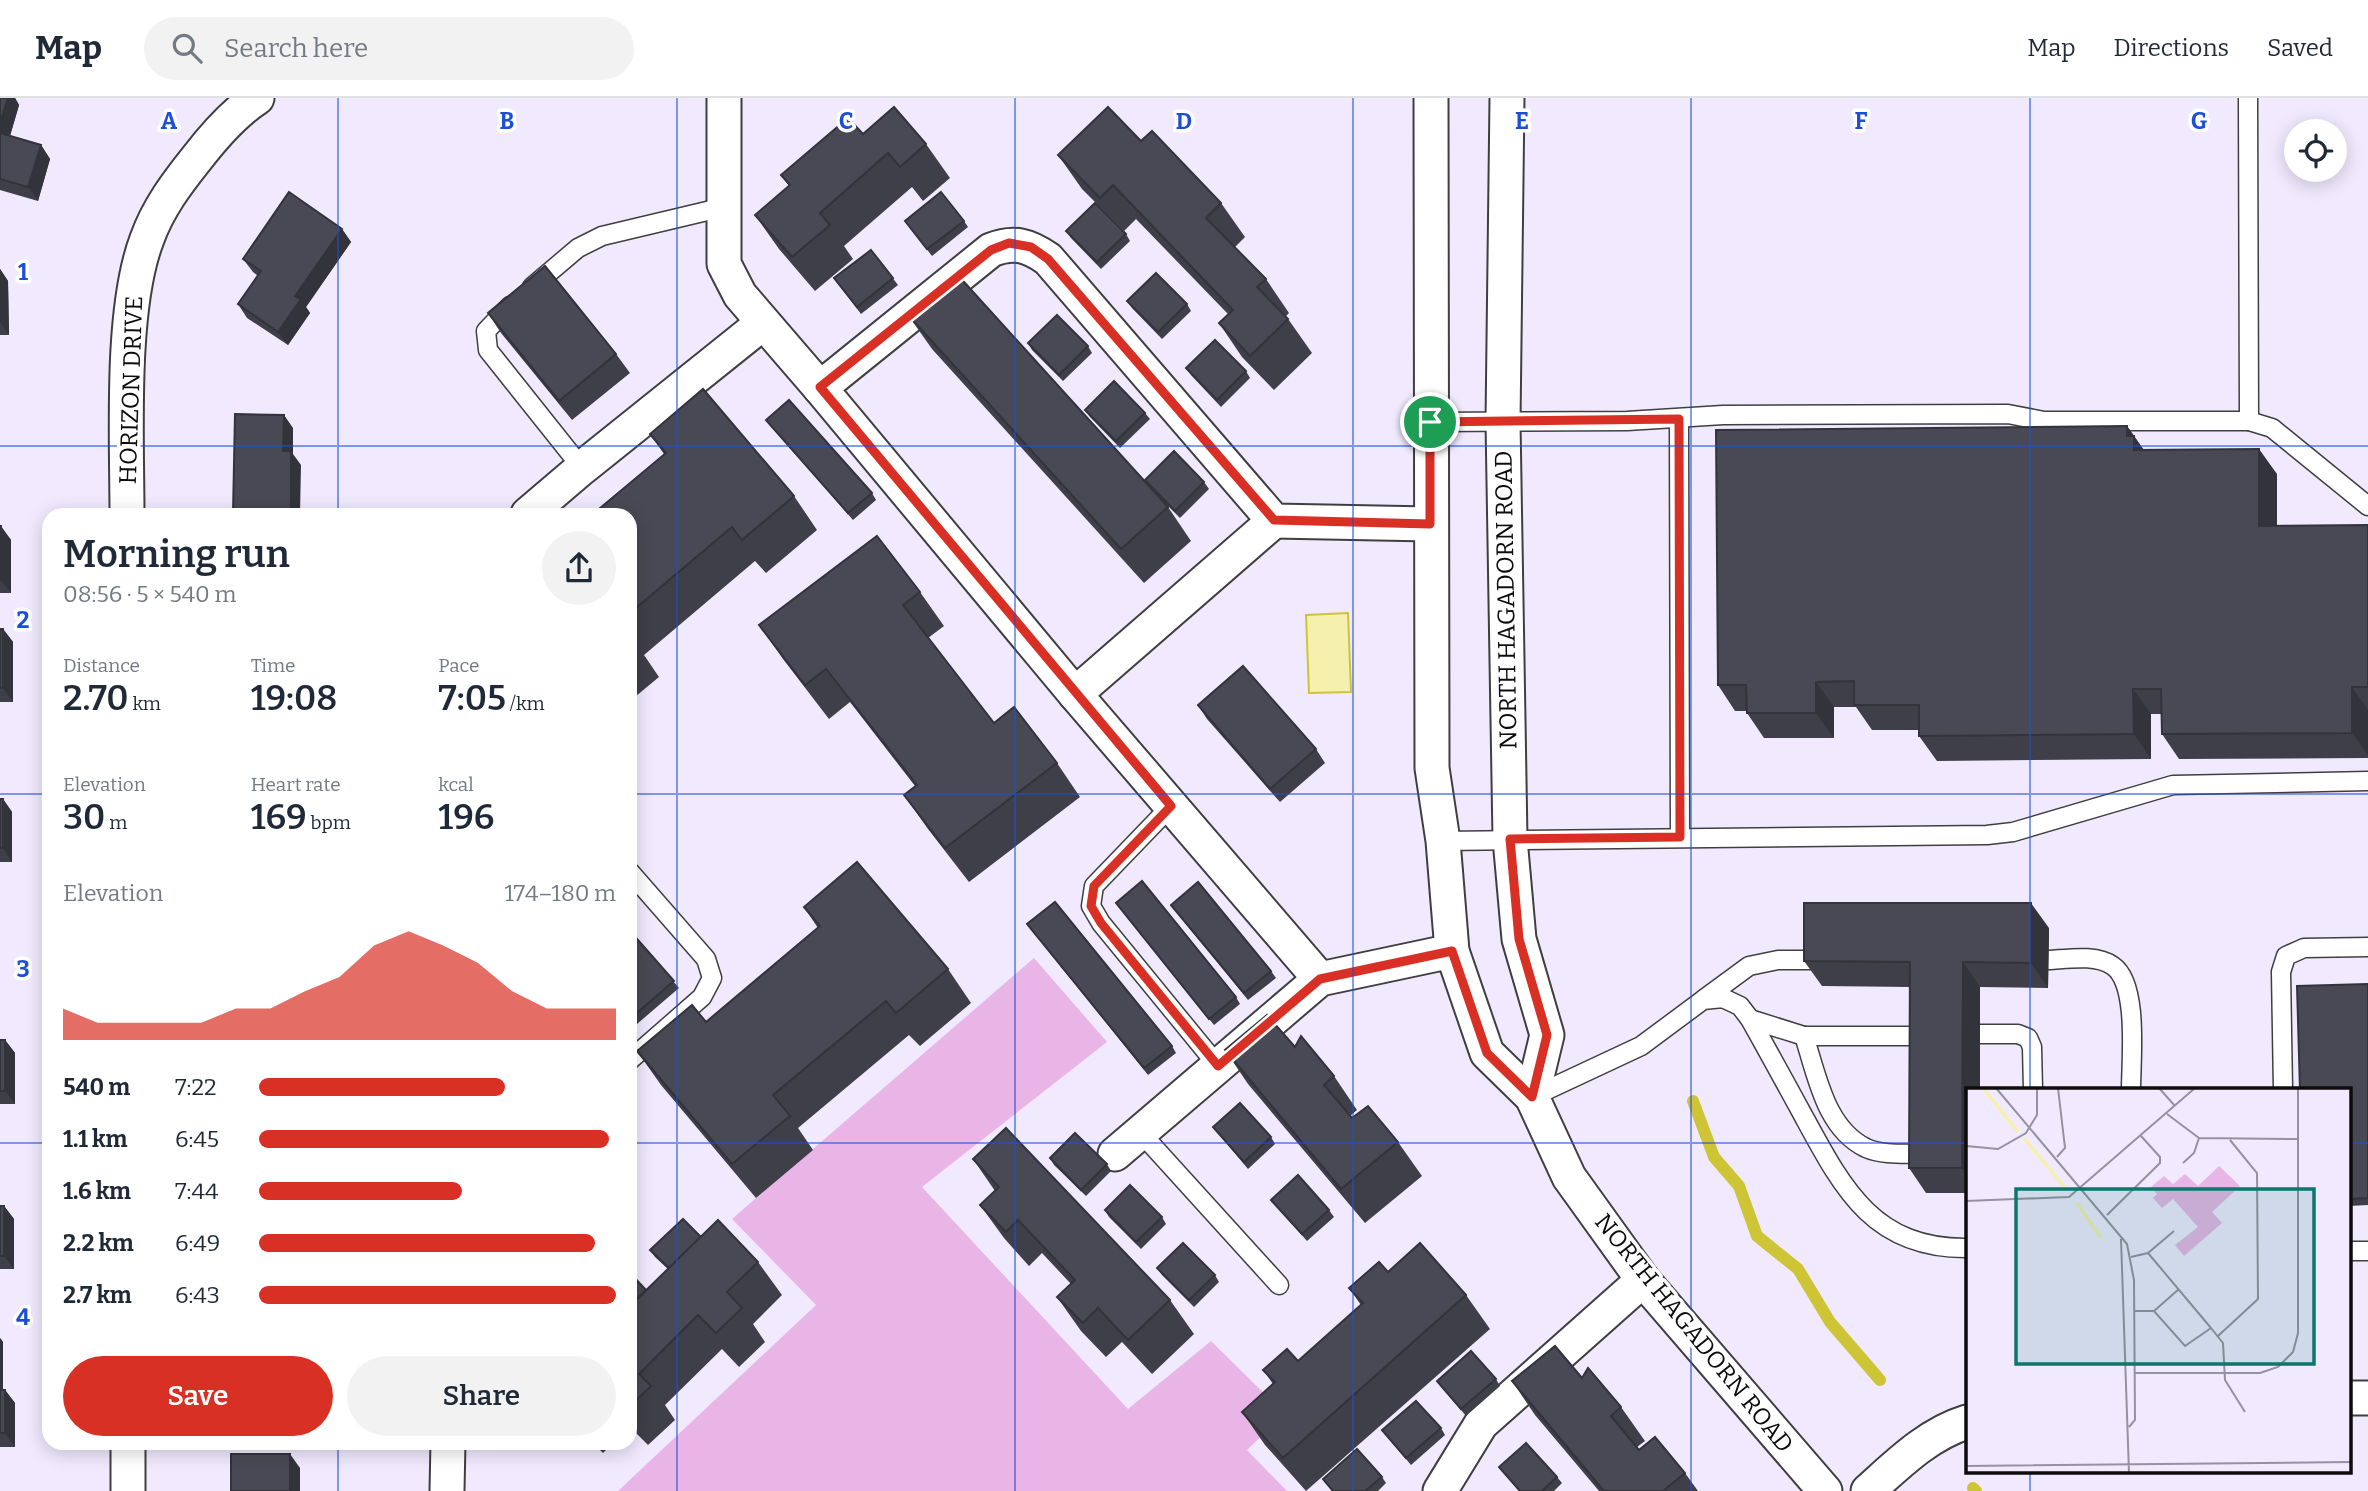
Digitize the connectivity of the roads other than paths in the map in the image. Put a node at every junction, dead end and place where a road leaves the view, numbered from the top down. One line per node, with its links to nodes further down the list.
1 (257, 98): 15 (street, HORIZON DRIVE)
2 (724, 98): 6 (street)
3 (1431, 98): 11 (street, NORTH HAGADORN ROAD)
4 (1507, 98): 12 (street, NORTH HAGADORN ROAD)
5 (2248, 98): 10 (lane)
6 (724, 207): 7 (street); 13 (lane)
7 (763, 323): 8 (street); 13 (street)
8 (820, 387): 17 (street); 19 (street)
9 (1679, 419): 10 (lane); 12 (lane); 22 (lane)
10 (2249, 421): 14 (lane)
11 (1430, 422): 12 (lane); 18 (street, NORTH HAGADORN ROAD)
12 (1503, 422): 23 (street, NORTH HAGADORN ROAD)
13 (582, 468): 16 (street)
14 (2368, 506)
15 (127, 508)
16 (535, 508)
17 (1274, 520): 18 (street); 19 (street)
18 (1430, 524): 24 (street, NORTH HAGADORN ROAD)
19 (1075, 694): 21 (street)
20 (2368, 781): 22 (lane)
21 (1171, 806): 30 (street); 37 (lane)
22 (1680, 837): 23 (lane)
23 (1510, 839): 24 (lane); 41 (street, NORTH HAGADORN ROAD)
24 (1443, 841): 27 (street, NORTH HAGADORN ROAD)
25 (637, 880): 36 (lane)
26 (2368, 947): 40 (lane)
27 (1452, 951): 30 (street); 41 (street, NORTH HAGADORN ROAD)
28 (1822, 960): 31 (lane)
29 (2049, 960): 39 (lane)
30 (1320, 979): 37 (street)
31 (1703, 1000): 32 (lane); 41 (lane)
32 (1750, 1019): 34 (lane); 45 (lane)
33 (1980, 1034): 38 (lane)
34 (1804, 1036): 35 (lane); 44 (lane)
35 (1927, 1036)
36 (637, 1054)
37 (1218, 1066): 42 (street)
38 (2033, 1088)
39 (2131, 1088)
40 (2283, 1088)
41 (1532, 1097): 48 (street, NORTH HAGADORN ROAD)
42 (1141, 1133): 43 (street); 49 (lane)
43 (1115, 1154)
44 (1926, 1154)
45 (1966, 1248)
46 (2350, 1251): 47 (lane)
47 (2368, 1251)
48 (1643, 1280): 57 (street); 58 (street, NORTH HAGADORN ROAD)
49 (1279, 1285)
50 (2350, 1398): 51 (street)
51 (2368, 1398)
52 (1966, 1422): 59 (street)
53 (128, 1450): 55 (street)
54 (448, 1450): 56 (street)
55 (128, 1491)
56 (447, 1491)
57 (1440, 1491)
58 (1825, 1491)
59 (1868, 1491)

